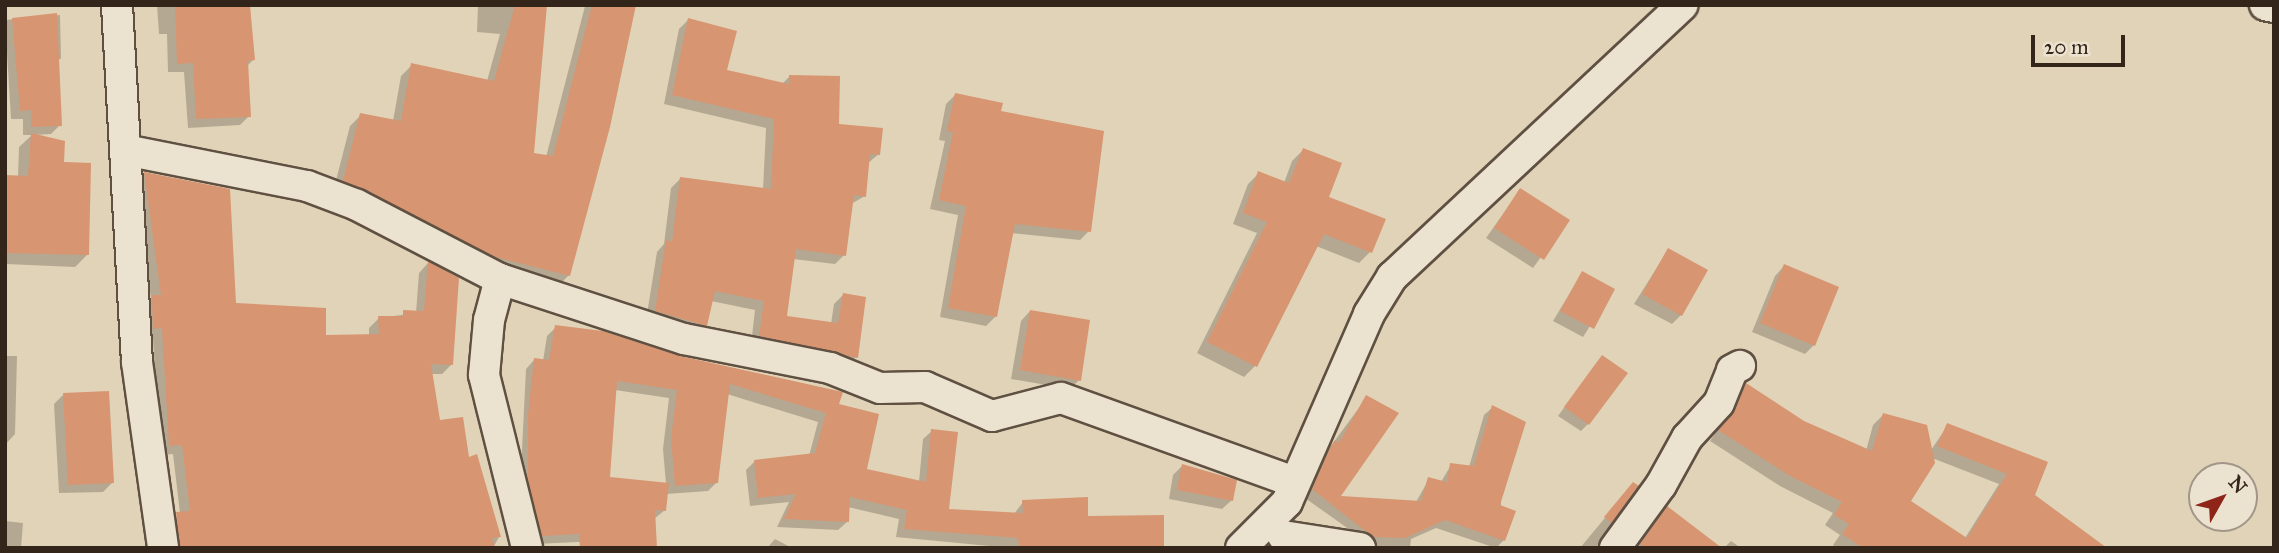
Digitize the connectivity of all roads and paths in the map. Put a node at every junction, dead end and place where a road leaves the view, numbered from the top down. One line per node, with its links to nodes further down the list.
1 (117, 5): 5 (street)
2 (1683, 5): 8 (street)
3 (2264, 5): 4 (street)
4 (2274, 7)
5 (125, 150): 6 (street); 10 (street)
6 (500, 279): 8 (street); 11 (street)
7 (1740, 366): 14 (street)
8 (1291, 492): 9 (street); 12 (street)
9 (1282, 542): 13 (street)
10 (163, 548)
11 (527, 548)
12 (1241, 548)
13 (1360, 548)
14 (1615, 548)

